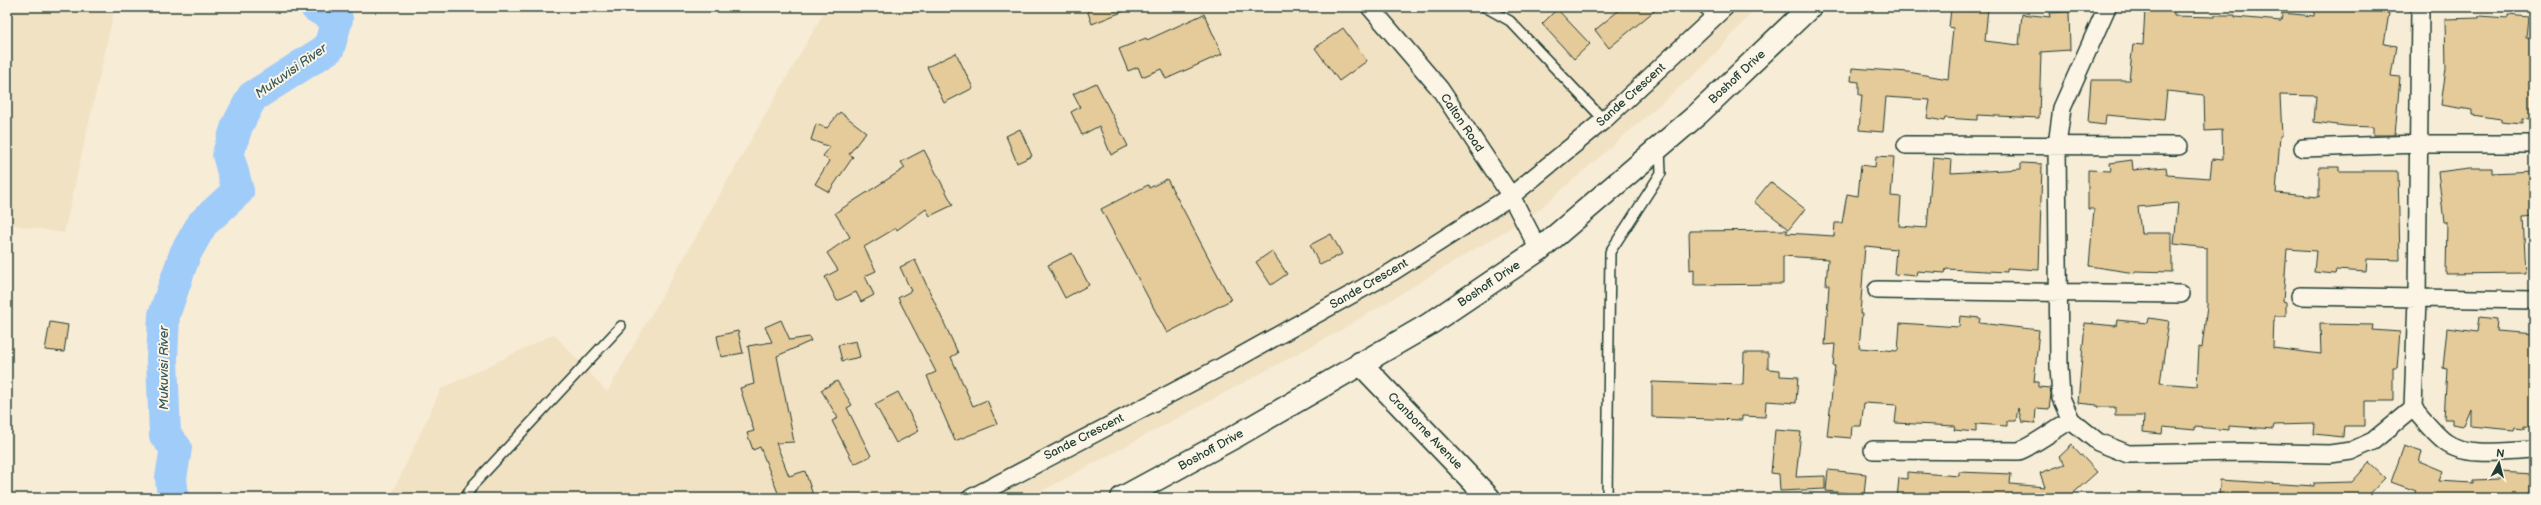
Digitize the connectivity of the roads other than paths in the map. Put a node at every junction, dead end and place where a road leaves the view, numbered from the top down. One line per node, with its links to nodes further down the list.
1 (1370, 7): 16 (street, Calton Road)
2 (1485, 7): 8 (lane)
3 (1702, 7): 7 (lane)
4 (1810, 7): 13 (main road, Boshoff Drive)
5 (2107, 7): 12 (street)
6 (2420, 7): 9 (street)
7 (1720, 12): 8 (street, Sande Crescent)
8 (1604, 120): 16 (street, Sande Crescent)
9 (2418, 144): 10 (street); 15 (street); 22 (street)
10 (2534, 144)
11 (1906, 145): 12 (street)
12 (2058, 145): 14 (street); 19 (street)
13 (1660, 146): 17 (main road, Boshoff Drive); 34 (lane)
14 (2179, 146)
15 (2303, 148)
16 (1511, 196): 17 (street, Calton Road); 31 (street, Sande Crescent)
17 (1538, 250): 25 (main road, Boshoff Drive)
18 (1877, 290): 19 (street)
19 (2059, 293): 20 (street); 27 (street)
20 (2181, 294)
21 (2300, 296): 22 (street)
22 (2418, 299): 23 (street); 26 (street)
23 (2534, 300)
24 (621, 326): 30 (lane)
25 (1360, 363): 32 (main road, Boshoff Drive); 33 (main road, Cranborne Avenue)
26 (2413, 408): 27 (street); 29 (street)
27 (2071, 420): 28 (street)
28 (1873, 450)
29 (2534, 450)
30 (465, 498)
31 (971, 498)
32 (1122, 498)
33 (1490, 498)
34 (1607, 498)

